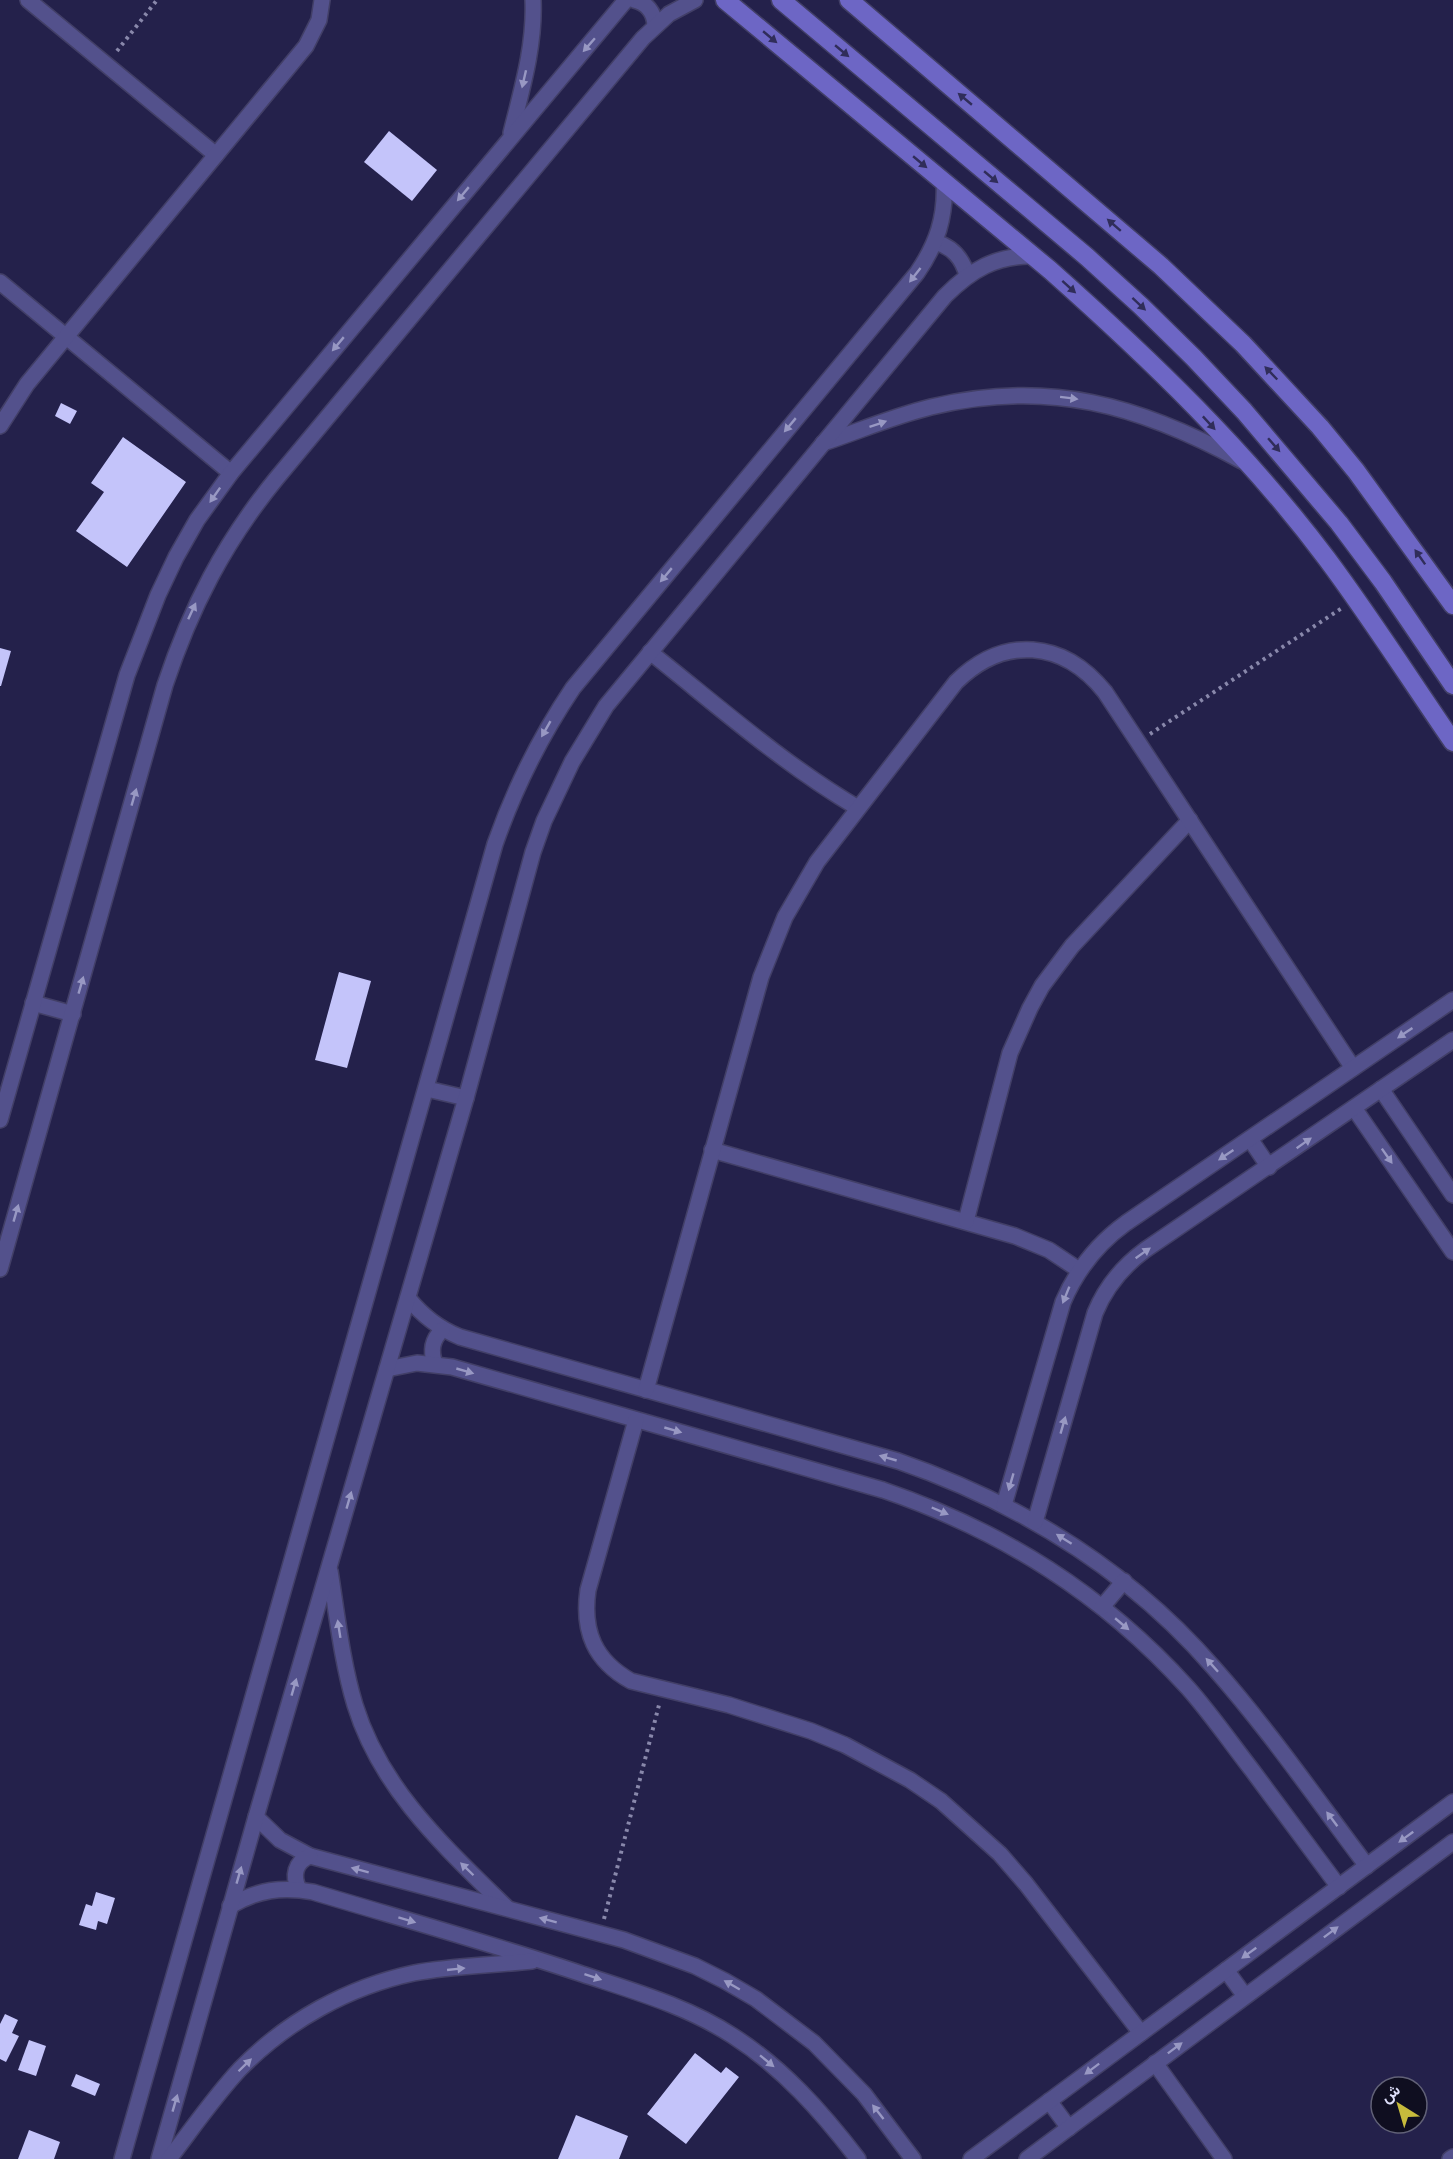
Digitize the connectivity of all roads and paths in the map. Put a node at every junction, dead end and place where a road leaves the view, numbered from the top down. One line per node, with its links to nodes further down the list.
1 (28, 0): 11 (street)
2 (157, 0): 11 (path)
3 (322, 0): 13 (street)
4 (533, 0): 12 (street, one-way to 12)
5 (629, 0): 10 (street); 12 (street, one-way to 12)
6 (695, 0): 10 (street)
7 (725, 0): 14 (main road, one-way to 14)
8 (781, 0): 27 (main road, one-way to 27)
9 (849, 0): 25 (main road, one-way to 9)
10 (655, 25): 34 (street, one-way to 10)
11 (106, 64): 13 (street)
12 (510, 136): 23 (street, one-way to 23)
13 (216, 155): 19 (street)
14 (945, 182): 15 (street); 16 (main road)
15 (935, 242): 17 (street); 37 (street, one-way to 37)
16 (1034, 256): 17 (street); 22 (main road, one-way to 22)
17 (967, 275): 21 (street)
18 (0, 282): 19 (street)
19 (66, 337): 20 (street); 23 (street)
20 (0, 426)
21 (823, 443): 22 (street, one-way to 22); 26 (street)
22 (1248, 464): 24 (main road)
23 (231, 473): 33 (street, one-way to 33)
24 (1355, 599): 28 (path); 29 (main road)
25 (1453, 605)
26 (650, 652): 30 (street); 39 (street)
27 (1453, 685)
28 (1138, 742): 30 (street); 31 (street)
29 (1453, 742)
30 (858, 808): 43 (street)
31 (1190, 820): 36 (street); 46 (street)
32 (1453, 1000): 36 (street, one-way to 36)
33 (33, 1003): 34 (street); 41 (street)
34 (73, 1014): 48 (street, one-way to 34)
35 (1453, 1040): 38 (street)
36 (1353, 1068): 42 (street)
37 (427, 1089): 39 (street); 79 (street)
38 (1381, 1089): 40 (street); 45 (street)
39 (466, 1098): 50 (street)
40 (1354, 1108): 44 (street, one-way to 40); 47 (street, one-way to 47)
41 (0, 1120)
42 (1250, 1139): 44 (street); 49 (street, one-way to 49)
43 (712, 1150): 46 (street); 54 (street)
44 (1269, 1167): 57 (street, one-way to 44)
45 (1453, 1195)
46 (966, 1221): 49 (street)
47 (1453, 1252)
48 (0, 1269)
49 (1079, 1270): 56 (street, one-way to 56)
50 (408, 1298): 51 (street); 53 (street)
51 (442, 1330): 52 (street); 54 (street)
52 (435, 1364): 53 (street); 55 (street, one-way to 55)
53 (387, 1369): 58 (street, one-way to 53)
54 (646, 1390): 56 (street, one-way to 54)
55 (636, 1420): 60 (street, one-way to 60); 61 (street)
56 (1004, 1505): 57 (street)
57 (1035, 1522): 59 (street, one-way to 57)
58 (329, 1566): 63 (street, one-way to 58); 70 (street, one-way to 58)
59 (1124, 1581): 60 (street); 66 (street, one-way to 59)
60 (1102, 1607): 67 (street, one-way to 67)
61 (663, 1690): 71 (path); 75 (street)
62 (1453, 1802): 66 (street, one-way to 66)
63 (256, 1817): 65 (street); 69 (street, one-way to 63)
64 (1453, 1842): 74 (street, one-way to 64)
65 (310, 1856): 68 (street); 70 (street, one-way to 65)
66 (1367, 1866): 67 (street)
67 (1339, 1887): 73 (street, one-way to 73)
68 (299, 1889): 69 (street); 72 (street, one-way to 72)
69 (230, 1906): 80 (street, one-way to 69)
70 (509, 1910): 71 (street, one-way to 70)
71 (599, 1934): 83 (street, one-way to 71)
72 (541, 1960): 81 (street, one-way to 72); 82 (street, one-way to 82)
73 (1226, 1970): 74 (street); 75 (street)
74 (1245, 1996): 76 (street, one-way to 74)
75 (1141, 2033): 77 (street, one-way to 77)
76 (1155, 2064): 78 (street); 86 (street)
77 (1049, 2101): 78 (street); 84 (street)
78 (1069, 2128): 85 (street)
79 (122, 2159)
80 (159, 2159)
81 (169, 2159)
82 (858, 2159)
83 (913, 2159)
84 (971, 2159)
85 (1027, 2159)
86 (1224, 2159)

